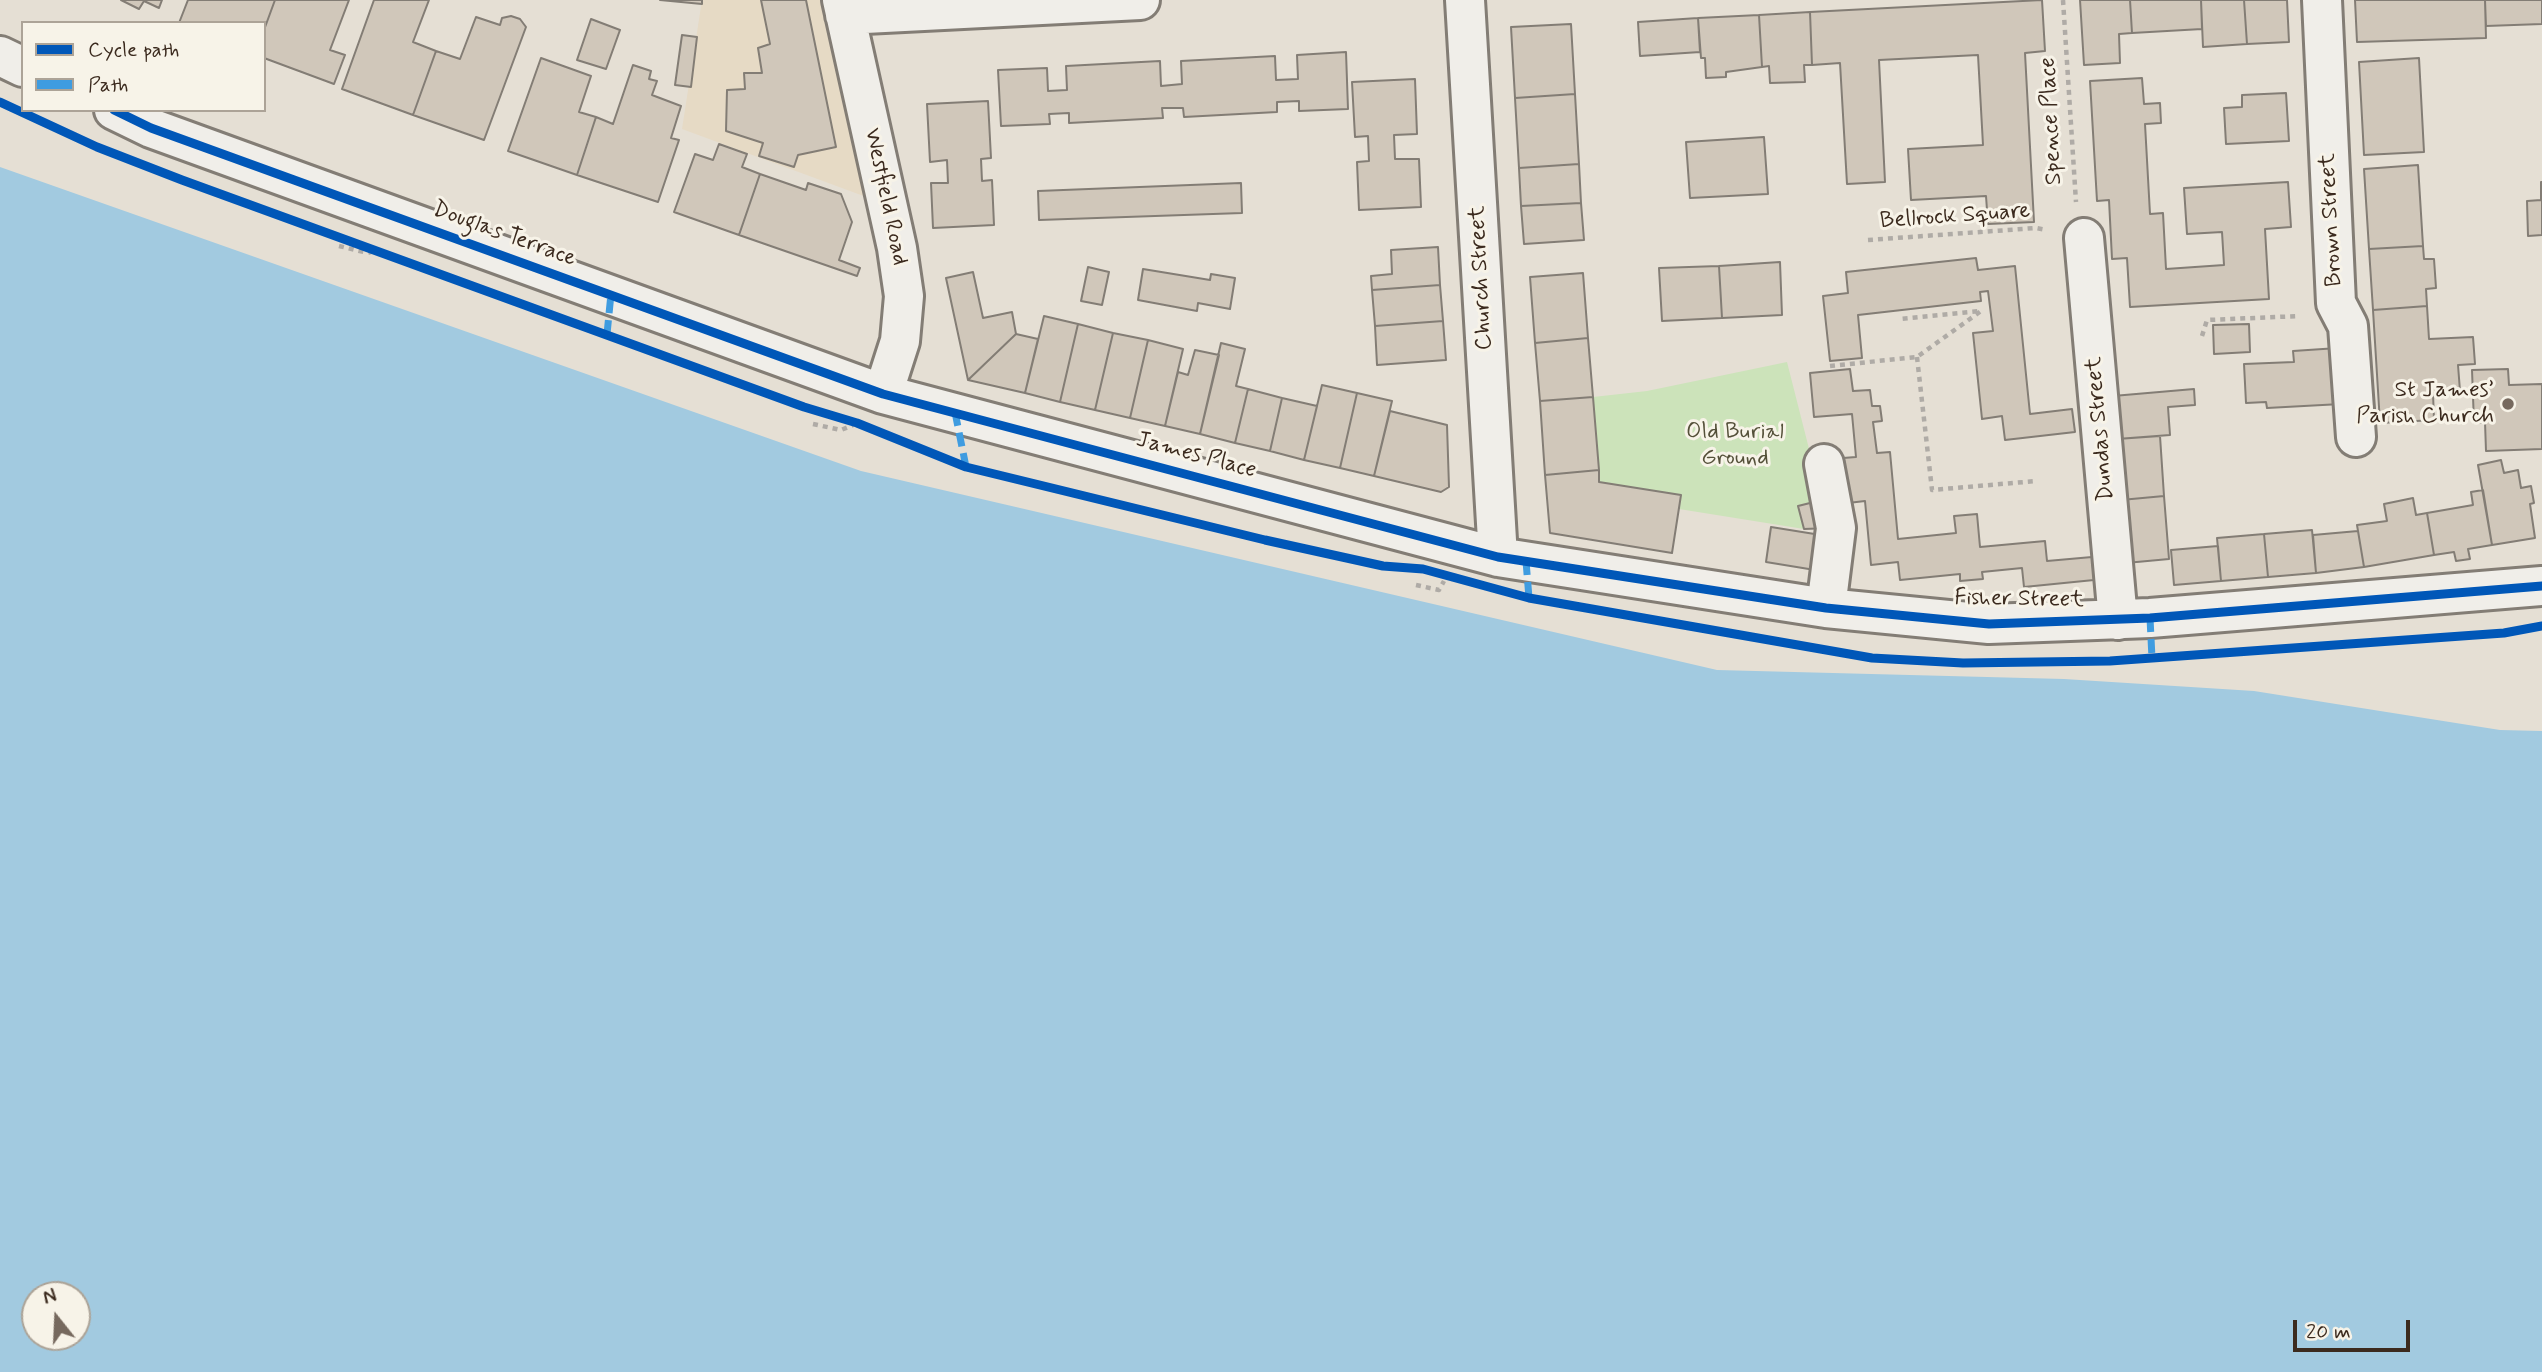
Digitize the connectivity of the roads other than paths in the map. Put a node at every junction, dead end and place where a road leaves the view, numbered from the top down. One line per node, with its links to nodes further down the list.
1 (1140, 0): 4 (street)
2 (1465, 0): 12 (street, Church Street)
3 (2322, 0): 10 (street, Brown Street)
4 (843, 7): 9 (street, Westfield Road)
5 (0, 56): 6 (street)
6 (21, 66)
7 (118, 112): 9 (street, Douglas Terrace)
8 (2084, 238): 15 (street, Dundas Street)
9 (876, 411): 12 (street, James Place)
10 (2356, 437)
11 (1824, 464): 14 (street)
12 (1498, 557): 14 (street, Fisher Street)
13 (2542, 586): 15 (street, Fisher Street)
14 (1826, 608): 15 (street, Fisher Street)
15 (2118, 620)

